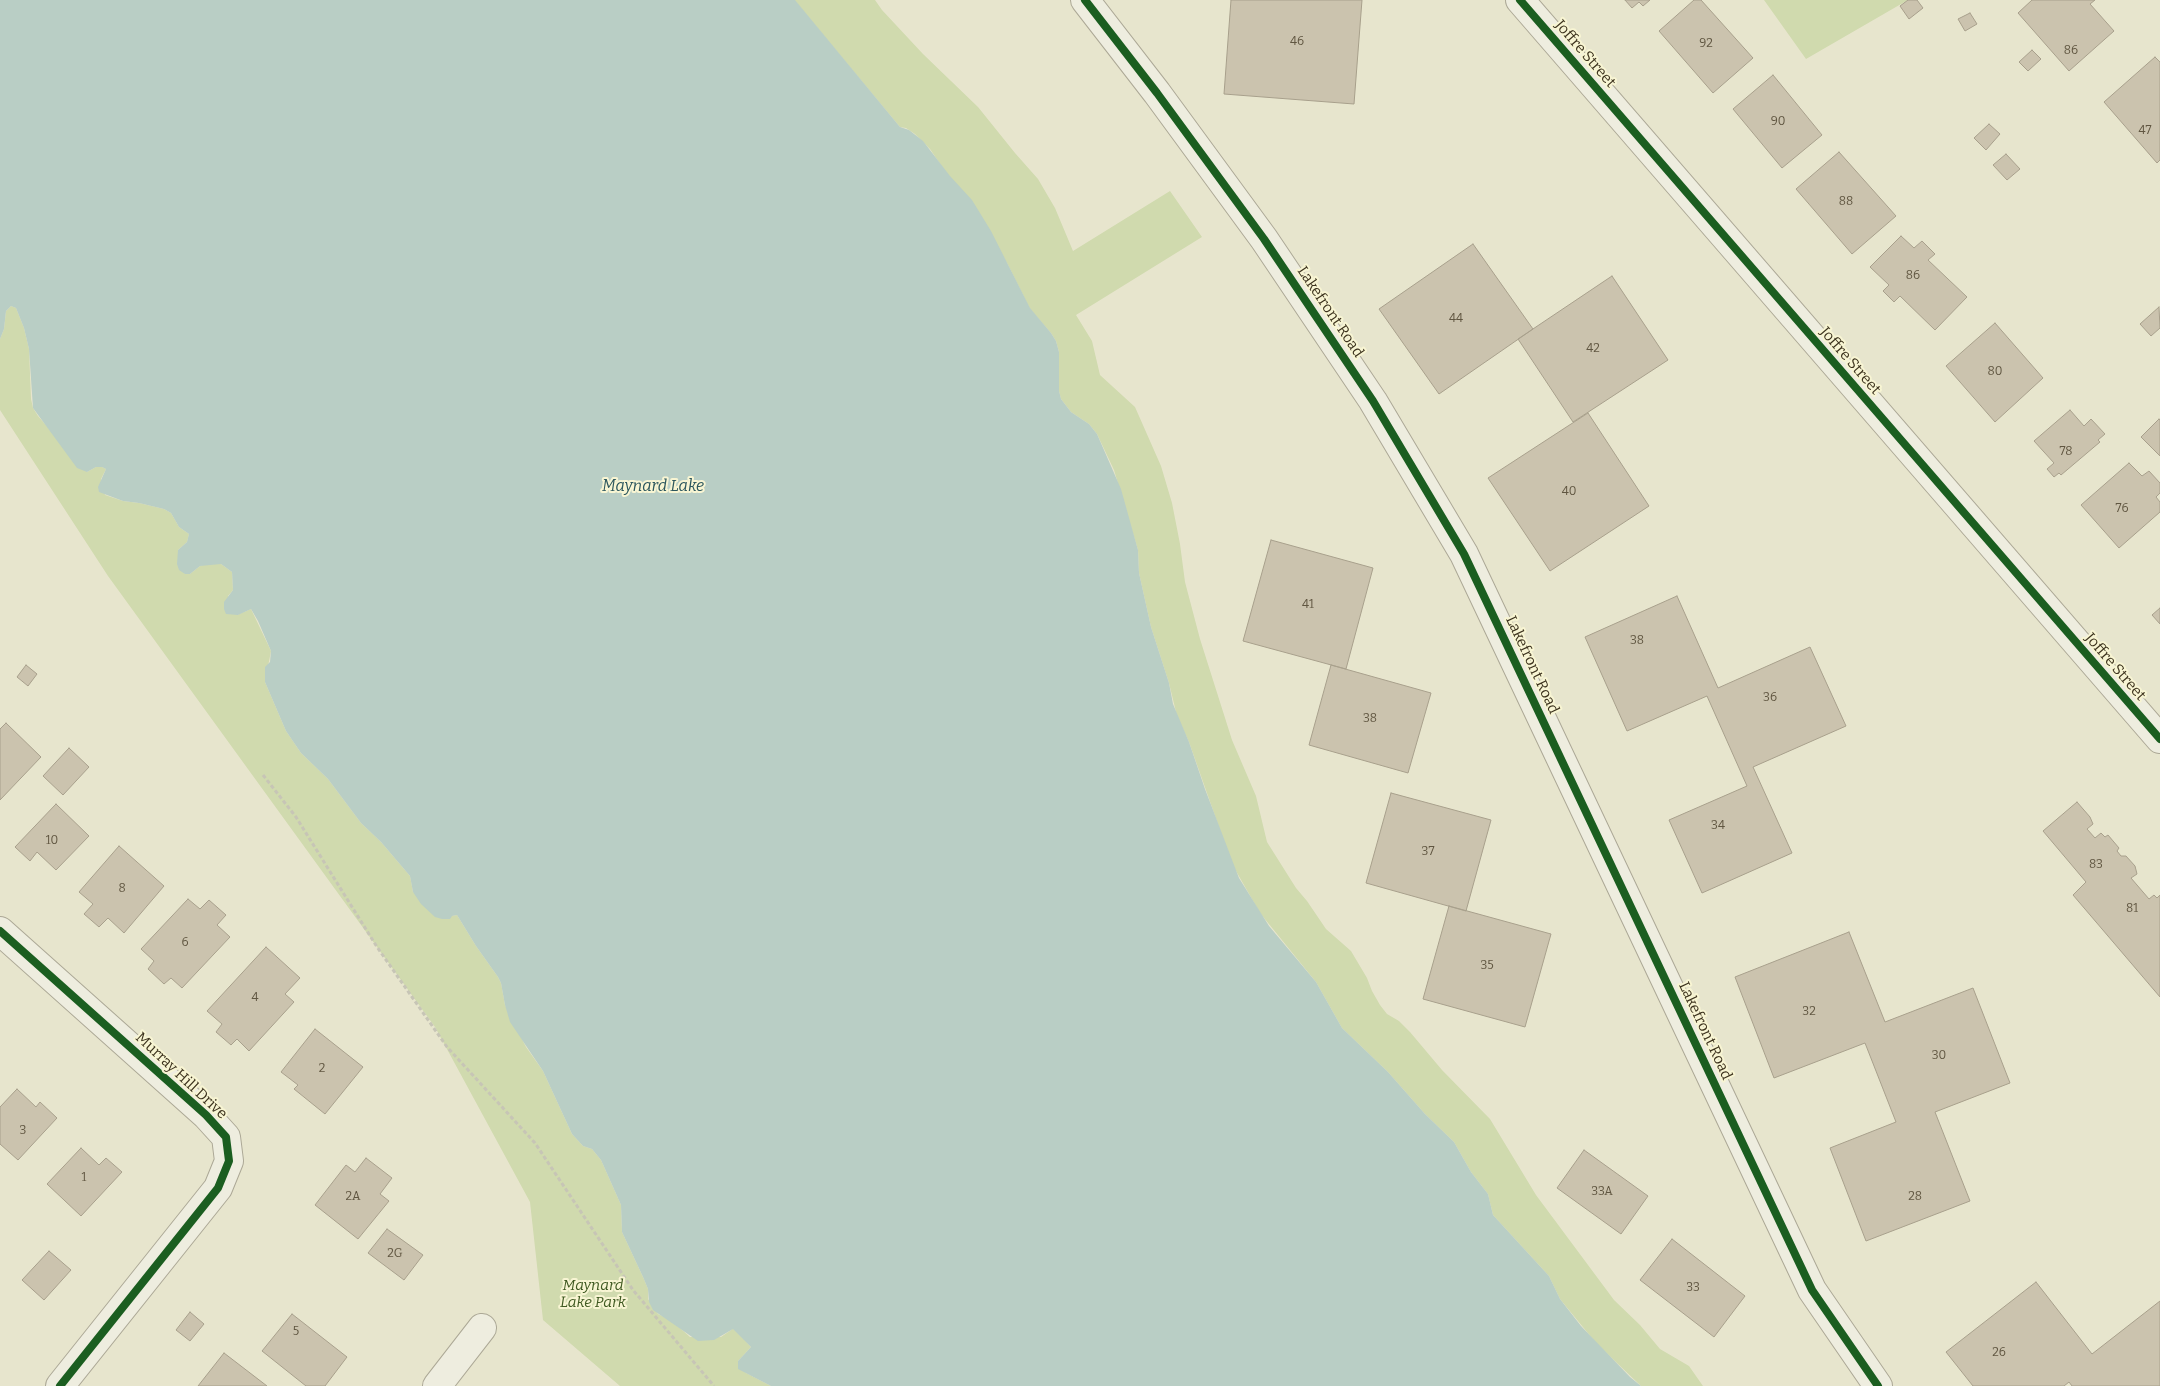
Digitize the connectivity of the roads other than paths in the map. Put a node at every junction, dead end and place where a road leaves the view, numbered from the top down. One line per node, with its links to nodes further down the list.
1 (1085, 0): 8 (street, Lakefront Road)
2 (1520, 0): 3 (street, Joffre Street)
3 (2160, 739)
4 (0, 931): 6 (street, Murray Hill Drive)
5 (482, 1328): 7 (street)
6 (60, 1386)
7 (437, 1386)
8 (1878, 1386)

